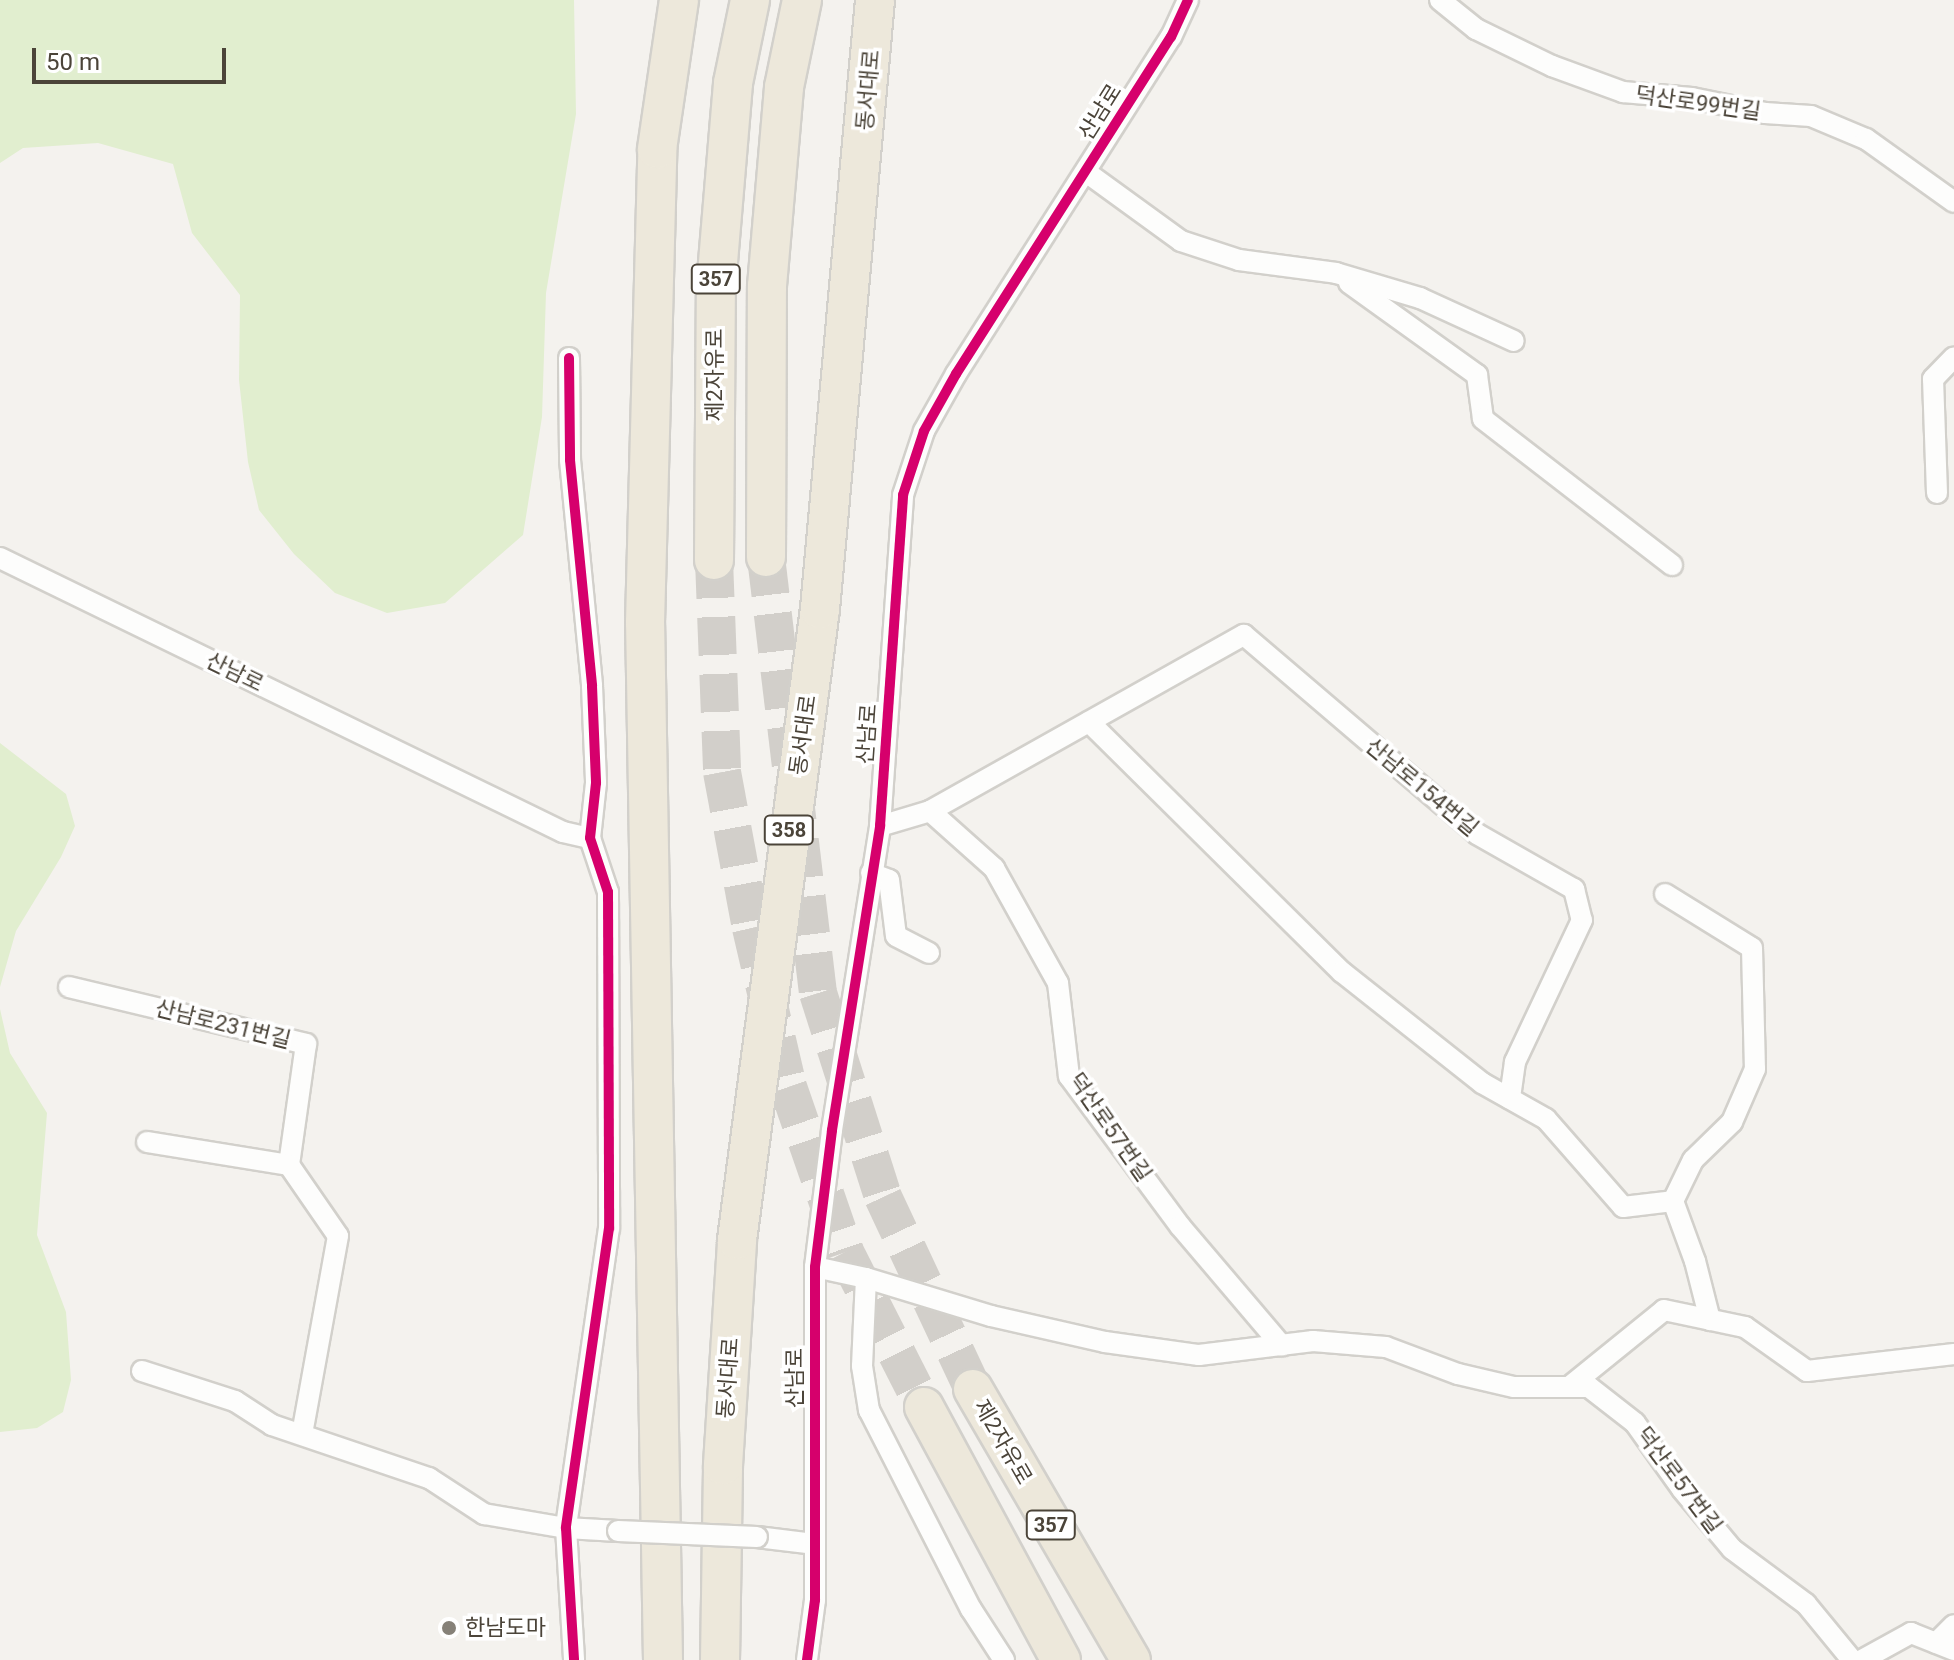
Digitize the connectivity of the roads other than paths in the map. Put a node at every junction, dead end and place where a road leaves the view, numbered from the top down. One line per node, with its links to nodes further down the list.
1 (679, 0): 43 (highway)
2 (750, 0): 16 (highway, 제2자유로 / 357)
3 (802, 0): 14 (highway, 357)
4 (875, 0): 42 (highway, 동서대로 / 358)
5 (1188, 0): 7 (street, 산남로)
6 (1440, 0): 8 (street, 덕산로99번길)
7 (1086, 172): 9 (street, 산남로); 20 (street, 산남로)
8 (1954, 202)
9 (1336, 273): 10 (street, 산남로); 17 (street)
10 (1514, 341)
11 (1954, 357): 13 (street)
12 (569, 358): 21 (street)
13 (1937, 493)
14 (766, 557)
15 (0, 558): 21 (street, 산남로)
16 (714, 560)
17 (1672, 565)
18 (1089, 722): 19 (street, 산남로154번길); 26 (street); 26 (street, 산남로154번길)
19 (930, 811): 20 (street, 산남로154번길); 33 (street, 덕산로57번길)
20 (880, 826): 22 (street, 산남로)
21 (590, 838): 40 (street)
22 (871, 873): 24 (street); 30 (street, 산남로)
23 (1665, 894): 29 (street)
24 (929, 953)
25 (69, 987): 28 (street, 산남로231번길)
26 (1510, 1099): 29 (street)
27 (147, 1142): 28 (street)
28 (289, 1165): 39 (street)
29 (1673, 1201): 32 (street)
30 (815, 1267): 31 (street, 덕산로57번길); 41 (street, 산남로)
31 (866, 1278): 33 (street, 덕산로57번길); 52 (street)
32 (1710, 1320): 34 (street); 36 (street)
33 (1282, 1346): 36 (street, 덕산로57번길)
34 (1954, 1354)
35 (142, 1371): 39 (street)
36 (1569, 1387): 55 (street, 덕산로57번길)
37 (973, 1389): 54 (highway, 제2자유로 / 357)
38 (924, 1407): 53 (highway, 357)
39 (302, 1435): 40 (street)
40 (566, 1528): 41 (street, bridge); 46 (street)
41 (814, 1544): 51 (street, 산남로)
42 (721, 1577): 49 (highway, 동서대로 / 358); 50 (highway)
43 (662, 1612): 47 (street); 48 (highway)
44 (1954, 1625): 45 (street)
45 (1945, 1646): 56 (street)
46 (574, 1660)
47 (656, 1660)
48 (663, 1660)
49 (720, 1660)
50 (737, 1660)
51 (807, 1660)
52 (1004, 1660)
53 (1061, 1660)
54 (1131, 1660)
55 (1852, 1660)
56 (1862, 1660)

